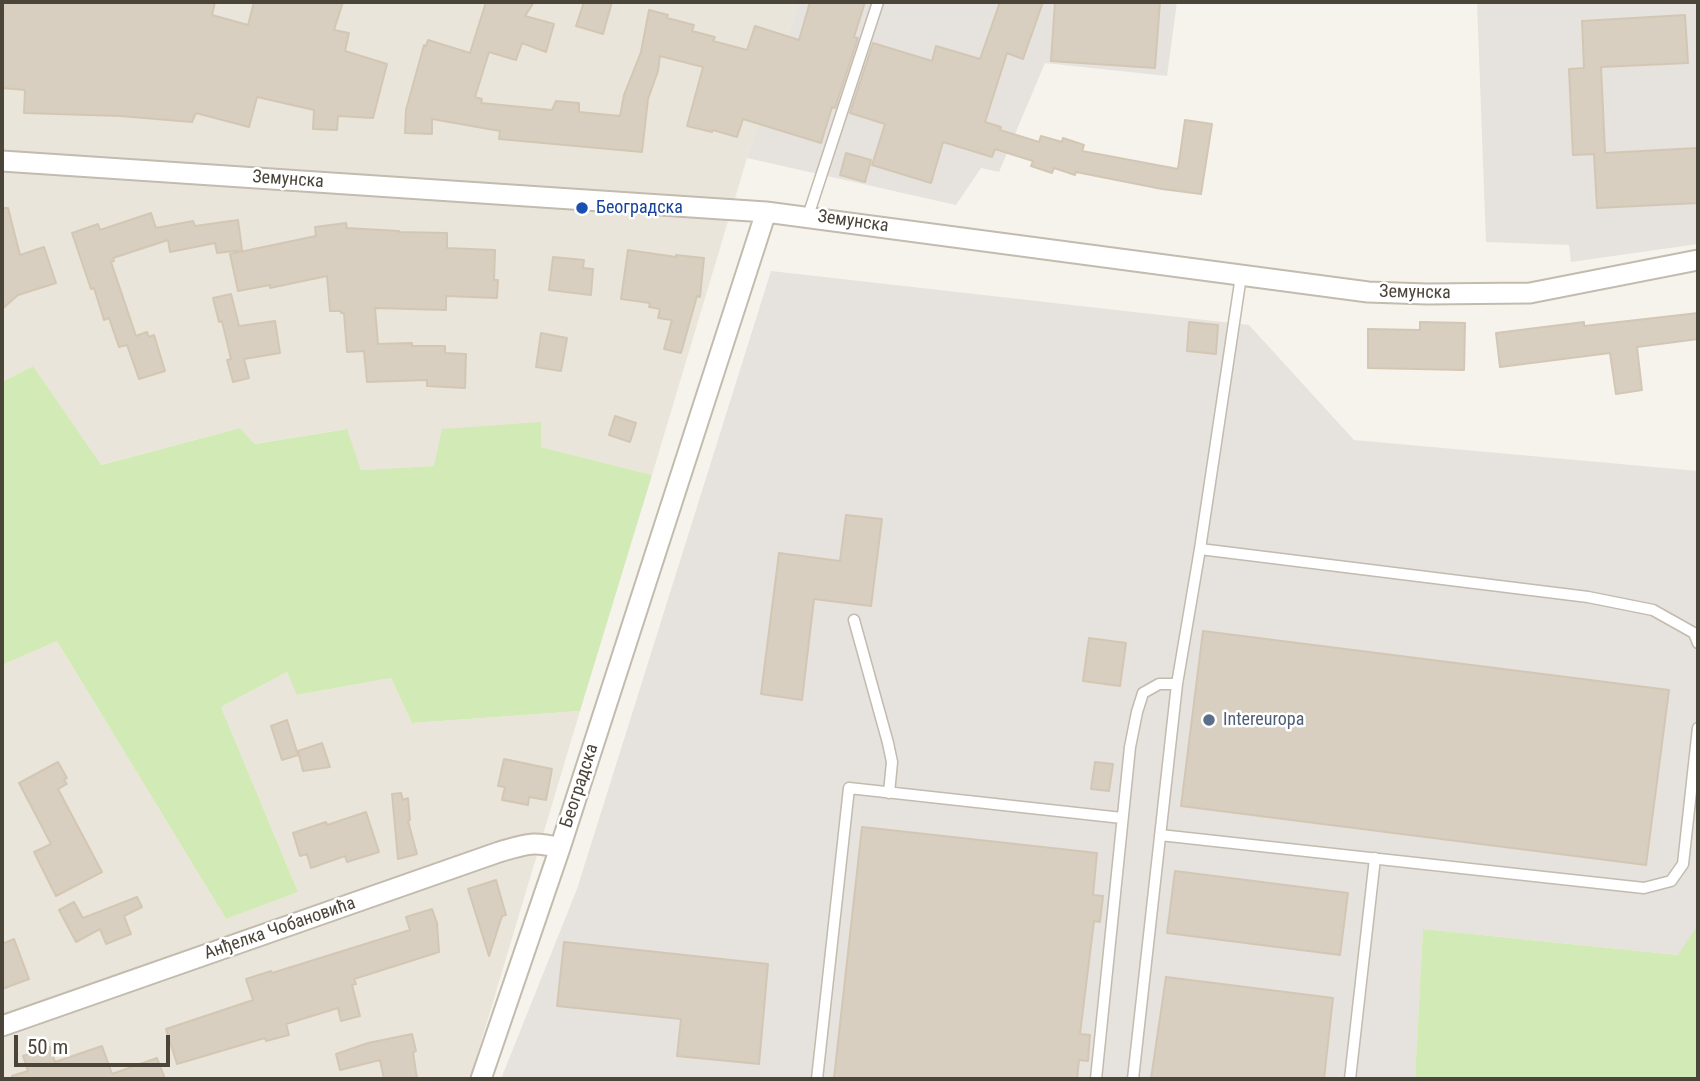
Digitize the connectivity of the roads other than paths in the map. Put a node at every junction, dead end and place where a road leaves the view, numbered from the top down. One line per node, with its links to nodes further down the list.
1 (878, 2): 4 (lane)
2 (2, 161): 3 (street, Земунска)
3 (766, 212): 4 (street, Земунска); 15 (street, Београдска)
4 (808, 216): 6 (street, Земунска)
5 (1698, 260): 6 (street, Земунска)
6 (1241, 276): 7 (lane)
7 (1200, 549): 9 (lane); 10 (lane)
8 (854, 620): 12 (lane)
9 (1698, 643)
10 (1177, 684): 13 (lane); 14 (lane)
11 (1698, 729): 16 (lane)
12 (889, 793): 13 (lane); 19 (lane)
13 (1122, 818): 20 (lane)
14 (1160, 835): 16 (lane); 21 (lane)
15 (560, 848): 17 (street, Анђелка Чобановића); 18 (street, Београдска)
16 (1375, 858): 22 (lane)
17 (2, 1027)
18 (481, 1079)
19 (817, 1079)
20 (1096, 1079)
21 (1133, 1079)
22 (1350, 1079)

